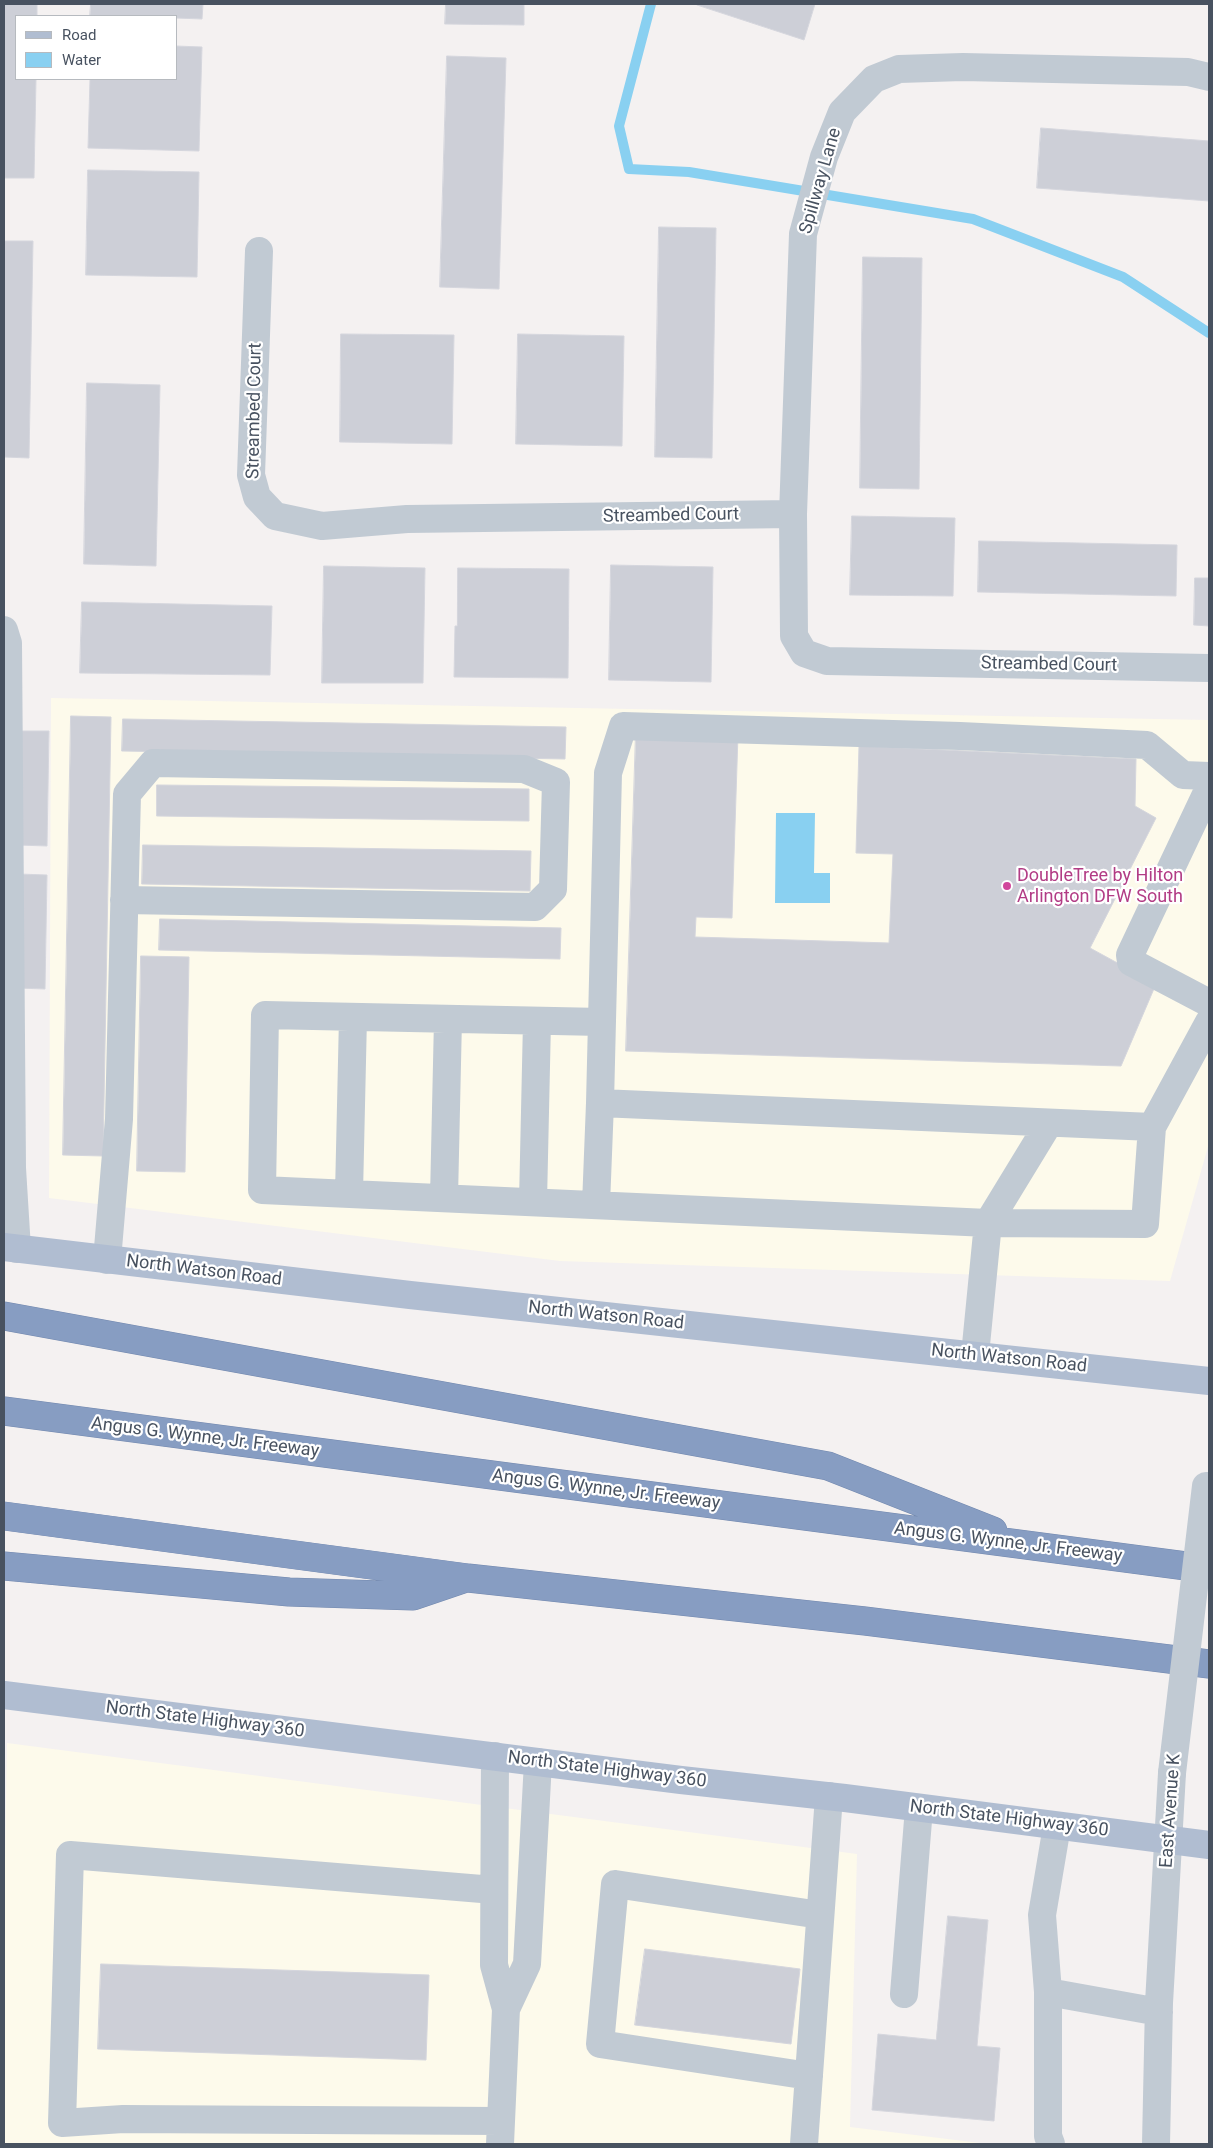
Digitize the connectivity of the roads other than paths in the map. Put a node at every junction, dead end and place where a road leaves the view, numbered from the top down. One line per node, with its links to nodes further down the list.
1 (1209, 76): 3 (street, Spillway Lane)
2 (259, 251): 3 (street, Streambed Court)
3 (793, 514): 5 (street, Streambed Court)
4 (4, 630): 23 (street)
5 (1209, 668)
6 (1209, 776): 13 (street)
7 (1209, 788): 9 (street)
8 (124, 900): 8 (street); 24 (street)
9 (1209, 1002)
10 (353, 1017): 11 (street); 18 (street); 18 (street)
11 (448, 1019): 12 (street); 19 (street)
12 (538, 1021): 13 (street); 20 (street)
13 (602, 1022): 15 (street)
14 (1209, 1022): 17 (street)
15 (600, 1103): 16 (street); 21 (street)
16 (1049, 1123): 17 (street); 22 (street)
17 (1152, 1127): 22 (street)
18 (349, 1194): 19 (street)
19 (444, 1198): 20 (street)
20 (532, 1202): 21 (street)
21 (596, 1205): 22 (street)
22 (988, 1223): 26 (street)
23 (10, 1248): 24 (main road, North Watson Road)
24 (107, 1260): 26 (main road, North Watson Road)
25 (4, 1316): 31 (highway)
26 (975, 1355): 27 (main road, North Watson Road)
27 (1209, 1381)
28 (4, 1411): 31 (highway, Angus G. Wynne, Jr. Freeway)
29 (1208, 1483): 42 (street, East Avenue K, bridge)
30 (4, 1516): 34 (highway)
31 (1034, 1546): 33 (highway, Angus G. Wynne, Jr. Freeway)
32 (4, 1566): 34 (highway)
33 (1209, 1569)
34 (468, 1578): 35 (highway)
35 (1209, 1664)
36 (4, 1695): 37 (main road, North State Highway 360)
37 (495, 1756): 38 (main road, North State Highway 360); 44 (street)
38 (538, 1762): 39 (main road, North State Highway 360); 48 (street)
39 (829, 1796): 40 (main road, North State Highway 360); 45 (street)
40 (919, 1808): 41 (main road, North State Highway 360); 47 (street)
41 (1057, 1826): 42 (main road, North State Highway 360); 46 (street)
42 (1169, 1840): 43 (main road, North State Highway 360); 49 (street, East Avenue K)
43 (1209, 1845)
44 (494, 1890): 48 (street); 51 (street)
45 (820, 1915): 50 (street); 50 (street)
46 (1048, 1992): 49 (street); 53 (street)
47 (904, 1994)
48 (506, 2009): 51 (street)
49 (1159, 2012): 54 (street, East Avenue K)
50 (809, 2076): 52 (street)
51 (501, 2132)
52 (804, 2144)
53 (1050, 2144)
54 (1156, 2144)

